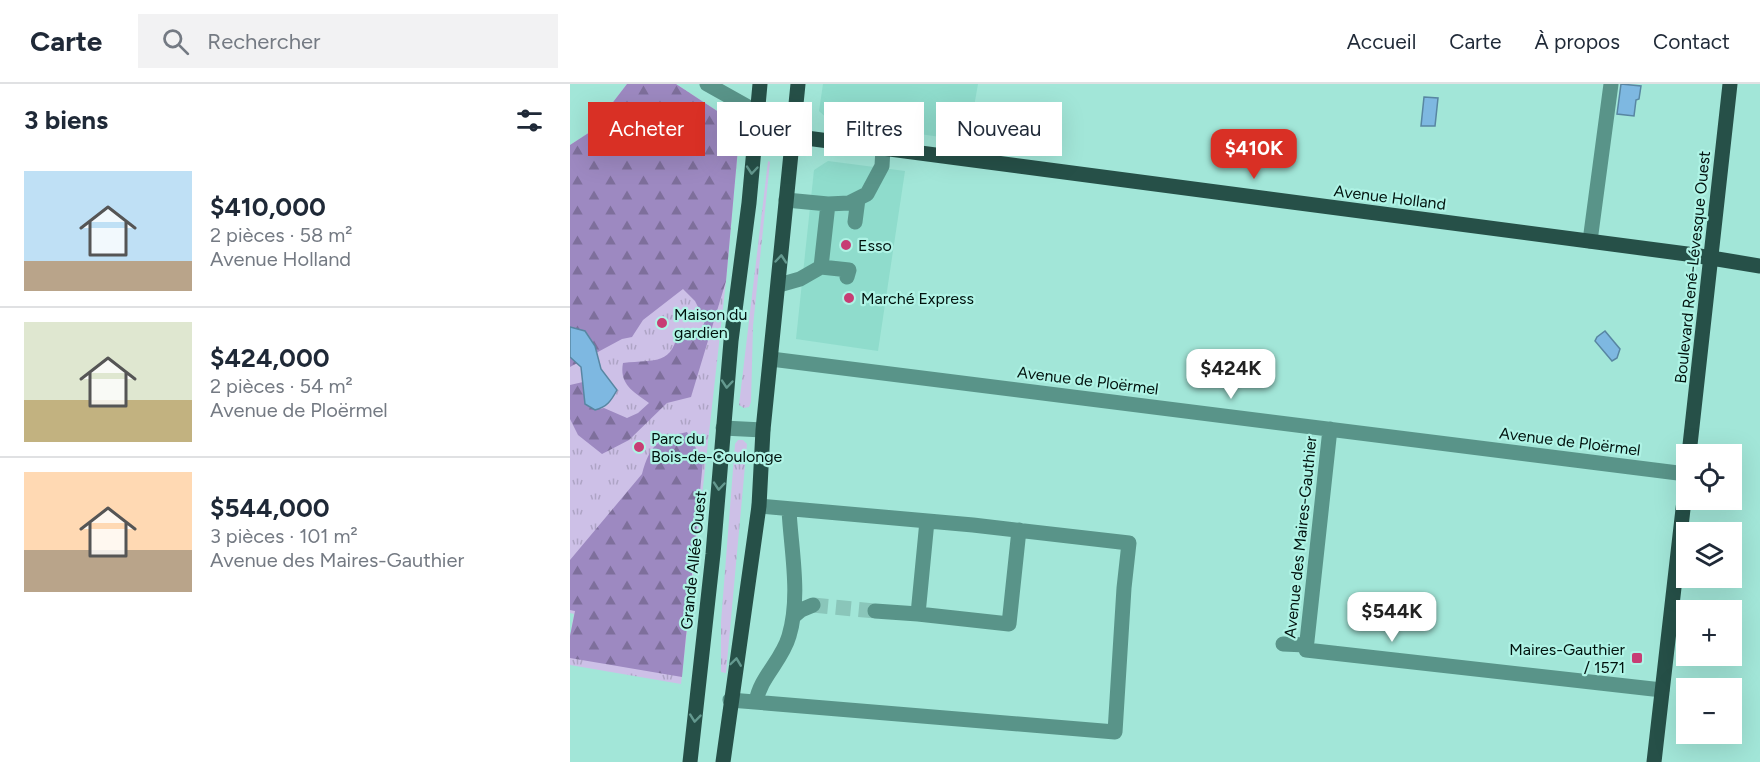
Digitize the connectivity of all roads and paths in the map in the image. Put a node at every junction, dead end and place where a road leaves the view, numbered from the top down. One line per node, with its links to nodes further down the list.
1 (708, 84): 6 (street, Avenue Holland)
2 (760, 84): 7 (main road, Grande Allée Ouest)
3 (798, 84): 8 (main road)
4 (1611, 84): 17 (street)
5 (1730, 84): 18 (main road, Boulevard René-Lévesque Ouest)
6 (740, 102)
7 (758, 102)
8 (796, 102)
9 (924, 153): 17 (main road, Avenue Holland)
10 (753, 156): 24 (main road, Grande Allée Ouest, one-way to 24)
11 (789, 156): 14 (main road)
12 (883, 156): 13 (street)
13 (858, 199): 15 (street); 16 (street)
14 (786, 200): 15 (street); 22 (main road, one-way to 14)
15 (828, 204): 20 (street)
16 (855, 222)
17 (1590, 241): 18 (main road, Avenue Holland)
18 (1711, 259): 19 (main road, Avenue Holland); 27 (main road, Boulevard René-Lévesque Ouest)
19 (1760, 266)
20 (821, 267): 21 (street); 22 (street)
21 (849, 269)
22 (779, 285): 23 (main road)
23 (771, 358): 25 (street, Avenue de Ploërmel); 26 (main road)
24 (723, 428): 26 (street); 43 (main road, Grande Allée Ouest, one-way to 43)
25 (1330, 429): 28 (street, Avenue de Ploërmel); 39 (street, Avenue des Maires-Gauthier)
26 (763, 430): 29 (main road)
27 (1690, 444)
28 (1676, 473)
29 (759, 506): 30 (street); 41 (main road, one-way to 29)
30 (789, 510): 32 (street); 37 (street)
31 (1683, 510): 40 (main road)
32 (927, 521): 33 (street); 36 (street)
33 (1019, 530): 36 (street); 42 (street)
34 (813, 605): 37 (street)
35 (875, 610): 36 (street)
36 (918, 614)
37 (794, 616): 42 (street)
38 (1283, 644): 39 (street)
39 (1306, 645): 40 (street, Avenue des Maires-Gauthier)
40 (1662, 690): 45 (main road)
41 (730, 700): 42 (street); 44 (main road)
42 (756, 702)
43 (690, 762)
44 (723, 762)
45 (1654, 762)

